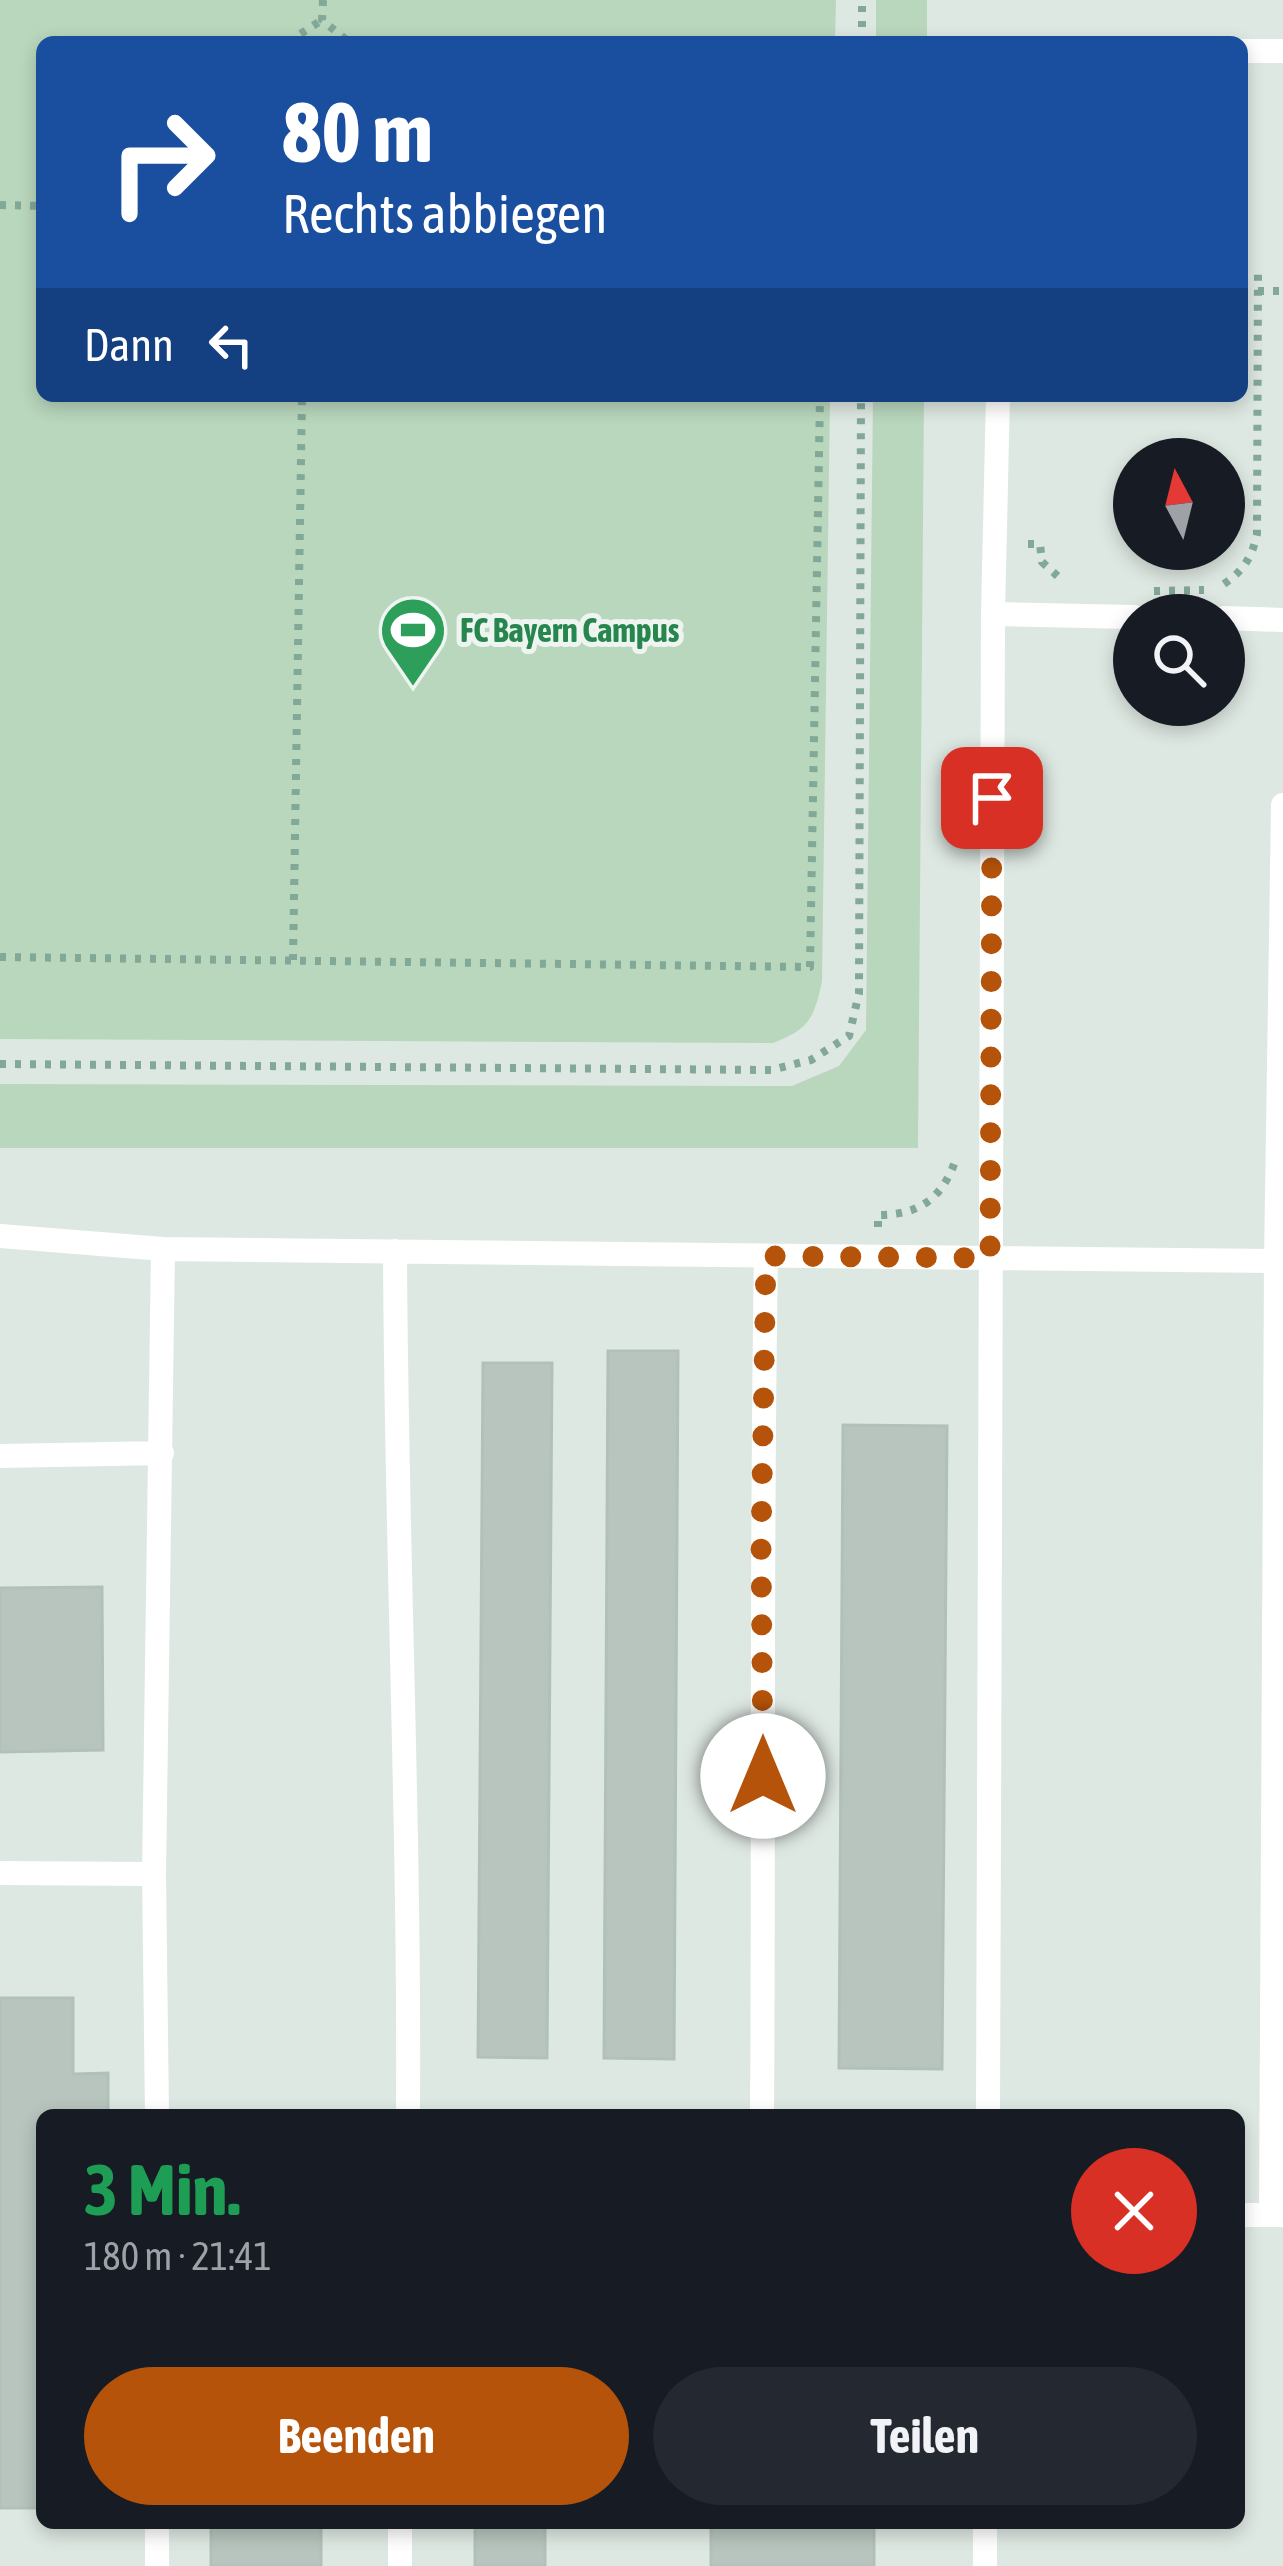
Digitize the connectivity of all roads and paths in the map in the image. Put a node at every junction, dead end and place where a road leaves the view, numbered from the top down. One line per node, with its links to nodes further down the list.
1 (323, 0): 3 (path)
2 (862, 0): 6 (path)
3 (322, 20): 4 (path); 5 (path)
4 (297, 36)
5 (342, 36)
6 (862, 36)
7 (1248, 51): 8 (lane)
8 (1283, 51)
9 (0, 205): 10 (path)
10 (36, 206)
11 (1258, 268): 12 (path)
12 (1258, 291): 13 (path); 20 (path)
13 (1283, 291)
14 (302, 402): 27 (path)
15 (820, 402): 27 (path)
16 (861, 402): 28 (path)
17 (998, 402): 18 (lane)
18 (994, 544): 19 (path); 21 (lane)
19 (1077, 586)
20 (1137, 590)
21 (993, 614): 22 (lane); 35 (lane)
22 (1113, 617)
23 (1245, 619): 24 (lane)
24 (1283, 620)
25 (1283, 806): 36 (lane)
26 (0, 957): 27 (path)
27 (293, 960)
28 (0, 1064)
29 (956, 1158): 34 (path)
30 (0, 1236): 31 (lane)
31 (163, 1250): 32 (lane); 37 (lane)
32 (395, 1252): 33 (lane); 42 (lane)
33 (766, 1256): 34 (lane); 43 (lane)
34 (877, 1257): 35 (lane)
35 (990, 1258): 36 (lane); 44 (lane)
36 (1280, 1261): 46 (lane)
37 (162, 1453): 38 (lane); 40 (lane)
38 (0, 1456)
39 (0, 1873): 40 (lane)
40 (154, 1874): 41 (lane)
41 (158, 2109)
42 (408, 2109)
43 (762, 2109)
44 (988, 2109)
45 (1245, 2215): 46 (lane)
46 (1277, 2215)
47 (157, 2529): 50 (lane)
48 (400, 2529): 51 (lane)
49 (985, 2529): 52 (lane)
50 (157, 2566)
51 (400, 2566)
52 (985, 2566)

